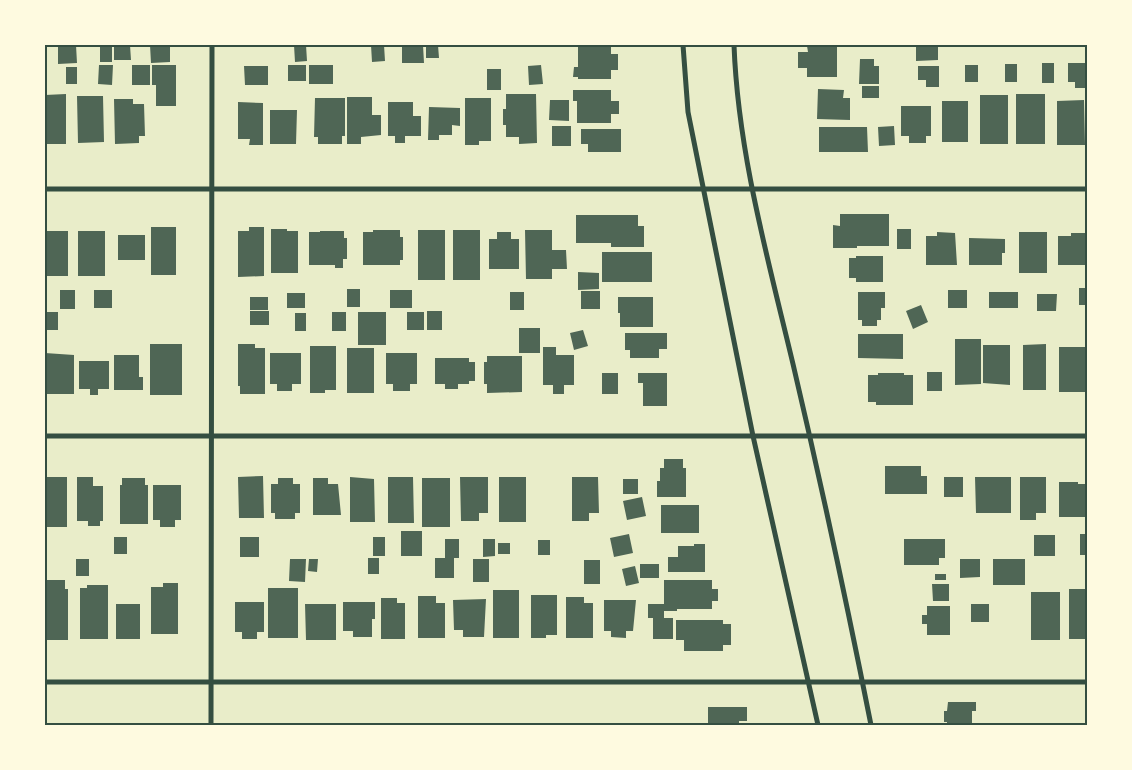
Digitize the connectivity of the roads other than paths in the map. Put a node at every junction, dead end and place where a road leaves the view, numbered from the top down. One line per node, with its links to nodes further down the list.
1 (212, 45): 5 (street)
2 (683, 45): 6 (street)
3 (734, 45): 7 (street)
4 (45, 189): 5 (street)
5 (212, 189): 6 (street); 10 (street)
6 (704, 189): 7 (street); 11 (street)
7 (752, 190): 8 (street); 12 (street)
8 (1087, 190)
9 (45, 436): 10 (street)
10 (212, 436): 11 (street); 16 (street)
11 (753, 436): 12 (street); 14 (street)
12 (810, 436): 13 (street); 17 (street)
13 (1087, 436)
14 (809, 681): 16 (street); 17 (street); 20 (street)
15 (45, 682): 16 (street)
16 (211, 682): 19 (street)
17 (862, 682): 18 (street); 21 (street)
18 (1087, 682)
19 (211, 725)
20 (818, 725)
21 (871, 725)

